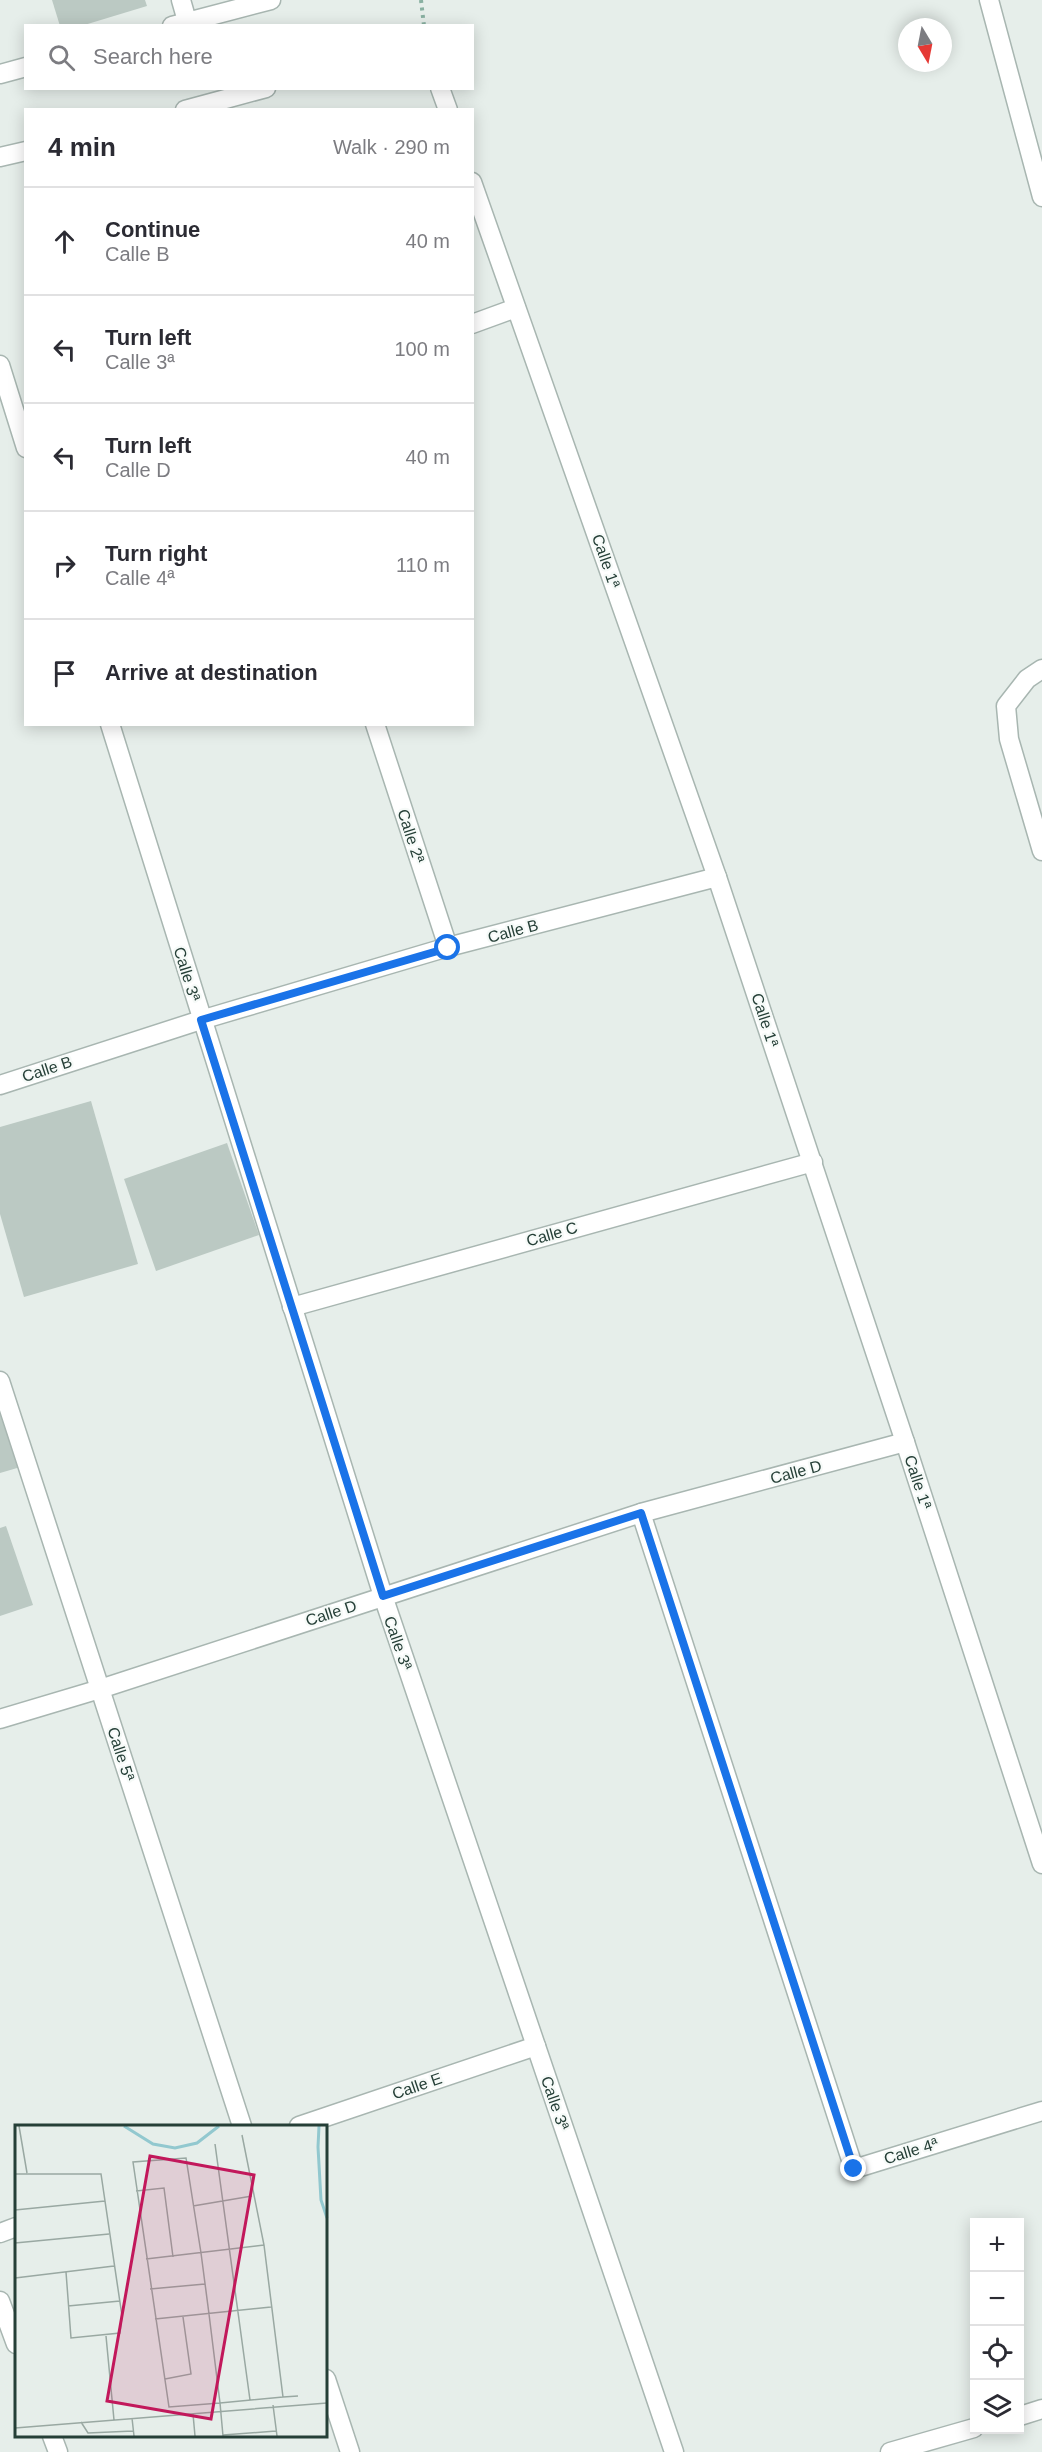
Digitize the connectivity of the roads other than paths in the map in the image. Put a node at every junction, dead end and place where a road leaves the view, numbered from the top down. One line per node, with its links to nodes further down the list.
1 (181, 0): 4 (street)
2 (271, 0): 4 (street)
3 (989, 0): 14 (street)
4 (179, 23)
5 (24, 68): 6 (street)
6 (0, 74)
7 (259, 90): 9 (street)
8 (441, 90): 10 (street)
9 (192, 108)
10 (447, 108)
11 (24, 151): 12 (street)
12 (0, 157)
13 (474, 188): 15 (street, Calle 1ª)
14 (1042, 197)
15 (516, 308): 16 (street); 23 (street, Calle 1ª)
16 (474, 323)
17 (0, 365): 18 (street)
18 (24, 442)
19 (1042, 669): 22 (street)
20 (111, 726): 25 (street, Calle 3ª)
21 (376, 726): 24 (street, Calle 2ª)
22 (1042, 851)
23 (717, 877): 24 (street, Calle B); 27 (street, Calle 1ª)
24 (448, 948): 25 (street, Calle B)
25 (201, 1020): 26 (street, Calle B); 28 (street, Calle 3ª)
26 (0, 1084)
27 (813, 1162): 28 (street, Calle C); 30 (street, Calle 1ª)
28 (292, 1307): 32 (street, Calle 3ª)
29 (0, 1381): 33 (street, Calle 5ª)
30 (905, 1442): 31 (street, Calle D); 35 (street, Calle 1ª)
31 (641, 1513): 32 (street, Calle D); 37 (street, Calle 4ª)
32 (383, 1596): 33 (street, Calle D); 36 (street, Calle 3ª)
33 (100, 1689): 34 (street, Calle D); 38 (street, Calle 5ª)
34 (0, 1719)
35 (1042, 1864)
36 (536, 2046): 39 (street, Calle E); 51 (street, Calle 3ª)
37 (1042, 2111)
38 (241, 2125)
39 (305, 2125)
40 (15, 2227): 41 (street)
41 (0, 2233)
42 (0, 2301): 43 (street)
43 (15, 2340)
44 (327, 2382): 50 (street)
45 (1042, 2409): 46 (street)
46 (1024, 2415)
47 (970, 2429): 52 (street)
48 (52, 2437): 49 (street)
49 (58, 2452)
50 (350, 2452)
51 (674, 2452)
52 (890, 2452)

